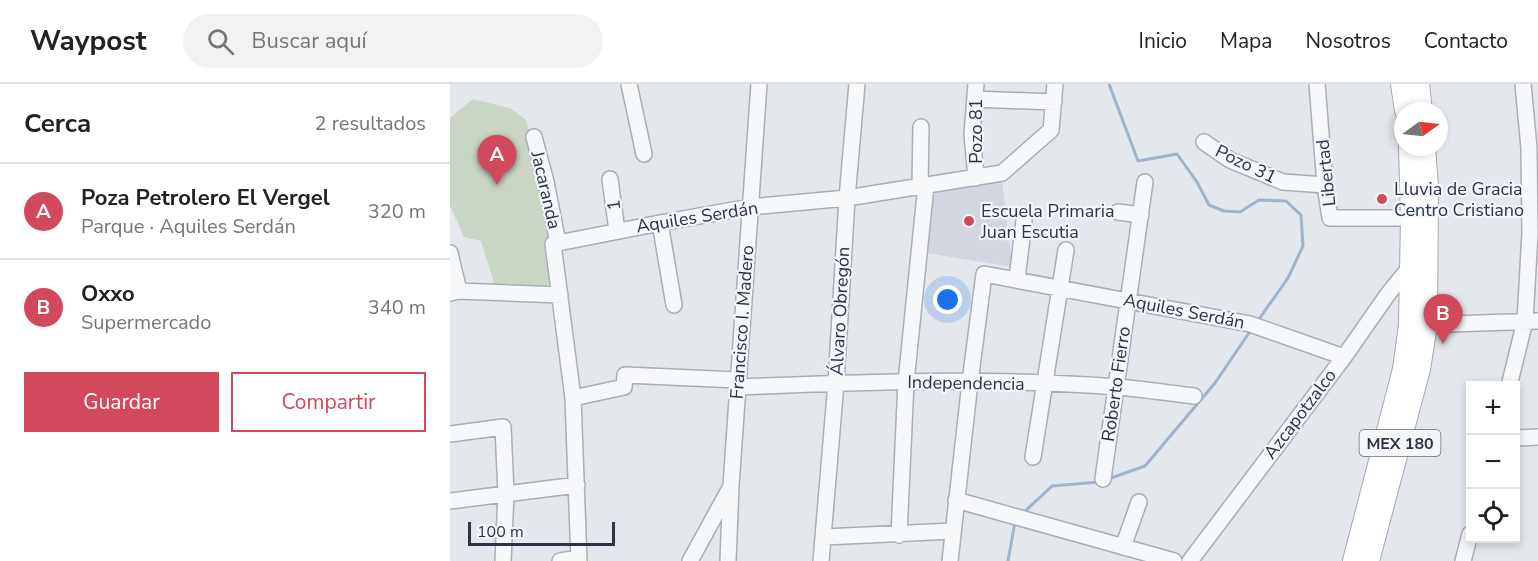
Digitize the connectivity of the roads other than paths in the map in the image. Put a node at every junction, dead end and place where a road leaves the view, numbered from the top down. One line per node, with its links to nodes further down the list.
1 (629, 84): 16 (street)
2 (759, 84): 25 (street, Francisco I. Madero)
3 (857, 84): 24 (street, Álvaro Obregón)
4 (1056, 84): 10 (street)
5 (1317, 84): 22 (street, Libertad)
6 (1401, 84): 11 (main road)
7 (1419, 84): 12 (main road)
8 (1523, 84): 42 (street)
9 (975, 91): 10 (street); 20 (street, Pozo 81)
10 (1054, 102): 20 (street, Aquiles Serdán)
11 (1404, 102)
12 (1421, 102)
13 (921, 127): 23 (street)
14 (534, 137): 32 (street, Jacaranda)
15 (1204, 142): 22 (street, Pozo 31)
16 (644, 154)
17 (1409, 156): 28 (main road, MEX 180)
18 (1426, 156): 43 (main road, MEX 180)
19 (610, 178): 31 (street, 1)
20 (976, 178): 23 (street, Aquiles Serdán)
21 (1146, 182): 27 (street, Roberto Fierro)
22 (1325, 184): 28 (street, Libertad)
23 (923, 186): 24 (street, Aquiles Serdán); 46 (street)
24 (847, 198): 25 (street, Aquiles Serdán); 49 (street, Álvaro Obregón)
25 (750, 207): 30 (street, Aquiles Serdán); 48 (street, Francisco I. Madero)
26 (1118, 212): 27 (street)
27 (1142, 215): 40 (street, Roberto Fierro)
28 (1411, 218): 35 (main road, MEX 180)
29 (1024, 221): 36 (street)
30 (660, 223): 31 (street, Aquiles Serdán); 41 (street)
31 (617, 231): 32 (street, Aquiles Serdán)
32 (558, 243): 39 (street)
33 (1066, 250): 37 (street)
34 (450, 253): 38 (street)
35 (1410, 267): 43 (main road, MEX 180); 44 (street, Azcapotzalco)
36 (1017, 279): 37 (street, Aquiles Serdán); 47 (street, Aquiles Serdán)
37 (1059, 287): 40 (street, Aquiles Serdán); 50 (street)
38 (454, 292): 39 (street)
39 (560, 295): 53 (street)
40 (1128, 300): 44 (street, Aquiles Serdán); 51 (street, Roberto Fierro)
41 (674, 305)
42 (1531, 321): 43 (street); 45 (street)
43 (1418, 325): 79 (main road, MEX 180); 80 (main road, MEX 180)
44 (1344, 357): 78 (street, Azcapotzalco)
45 (1511, 381)
46 (906, 382): 47 (street, Independencia); 49 (street, Independencia); 66 (street)
47 (970, 382): 50 (street, Independencia); 62 (street)
48 (738, 383): 49 (street, Independencia); 53 (street, Independencia); 60 (street, Francisco I. Madero)
49 (836, 383): 67 (street, Álvaro Obregón)
50 (1044, 384): 51 (street, Independencia); 57 (street)
51 (1116, 387): 52 (street, Independencia); 58 (street, Roberto Fierro)
52 (1194, 396)
53 (573, 398): 59 (street)
54 (450, 434): 61 (street)
55 (1538, 437): 56 (street)
56 (1520, 438)
57 (1033, 457)
58 (1103, 479)
59 (577, 485): 61 (street); 70 (street)
60 (731, 486): 73 (street); 74 (street, Francisco I. Madero)
61 (506, 493): 63 (street); 71 (street)
62 (956, 500): 65 (street); 69 (street)
63 (450, 501)
64 (1139, 502): 69 (street)
65 (953, 531): 66 (street); 76 (street)
66 (899, 535): 67 (street)
67 (824, 537): 75 (street, Álvaro Obregón)
68 (1468, 543): 81 (street)
69 (1123, 547): 77 (street)
70 (579, 560): 72 (street)
71 (503, 561)
72 (560, 561)
73 (690, 561)
74 (728, 561)
75 (821, 561)
76 (950, 561)
77 (1174, 561)
78 (1190, 561)
79 (1353, 561)
80 (1369, 561)
81 (1464, 561)

